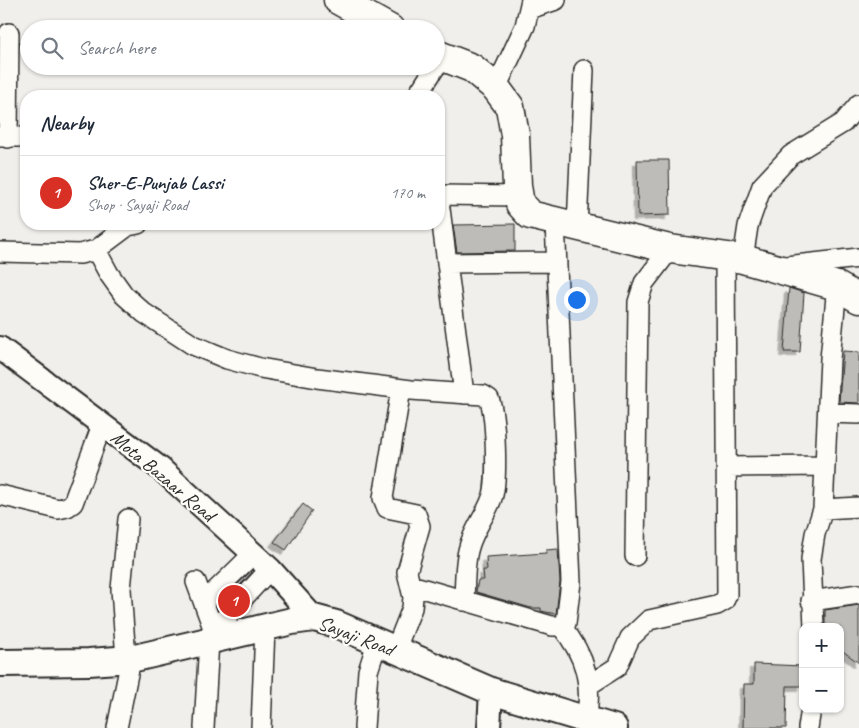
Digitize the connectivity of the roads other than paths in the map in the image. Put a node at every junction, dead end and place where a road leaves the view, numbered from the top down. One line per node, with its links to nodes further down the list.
1 (338, 0): 4 (main road)
2 (556, 0): 3 (street)
3 (530, 5): 9 (street)
4 (374, 20)
5 (9, 32): 12 (street)
6 (445, 62): 9 (main road)
7 (584, 70): 15 (street)
8 (430, 75): 10 (street)
9 (496, 88): 14 (main road)
10 (421, 90)
11 (859, 104): 21 (street)
12 (11, 138)
13 (445, 196): 14 (street)
14 (518, 196): 15 (main road)
15 (566, 225): 18 (main road); 23 (street)
16 (123, 230): 19 (street)
17 (443, 230): 24 (street)
18 (670, 249): 21 (main road); 40 (street)
19 (96, 250): 20 (street); 28 (street)
20 (0, 252)
21 (734, 258): 25 (main road); 34 (street)
22 (859, 258): 25 (street)
23 (557, 262): 24 (street); 50 (street)
24 (447, 263): 29 (street)
25 (774, 268): 26 (main road)
26 (848, 292): 30 (street)
27 (0, 348): 32 (street, Mota Bazaar Road)
28 (401, 389): 29 (street); 43 (street)
29 (464, 394): 45 (street)
30 (828, 413): 31 (street); 33 (street)
31 (859, 414)
32 (102, 425): 35 (street); 39 (street, Mota Bazaar Road)
33 (825, 466): 34 (street); 37 (street)
34 (727, 467): 56 (street)
35 (0, 495)
36 (859, 507): 37 (street)
37 (823, 509): 46 (street)
38 (128, 519): 54 (street)
39 (253, 554): 41 (street, Mota Bazaar Road); 47 (street)
40 (635, 556)
41 (270, 569): 48 (street, Mota Bazaar Road); 52 (street)
42 (196, 582): 47 (street)
43 (410, 585): 45 (street); 53 (street)
44 (859, 594): 46 (street)
45 (464, 601): 50 (street)
46 (811, 601): 49 (street)
47 (204, 602): 52 (street)
48 (314, 618): 51 (main road, Sayaji Road); 53 (main road, Sayaji Road)
49 (814, 623)
50 (561, 626): 56 (street)
51 (264, 628): 52 (main road, Sayaji Road); 62 (street)
52 (214, 636): 54 (main road, Sayaji Road); 61 (street)
53 (386, 647): 57 (main road, Sayaji Road); 63 (street)
54 (128, 659): 55 (main road, Sayaji Road); 60 (street)
55 (0, 663)
56 (589, 685): 59 (street)
57 (491, 691): 59 (main road, Sayaji Road); 64 (street)
58 (810, 713): 66 (street)
59 (586, 721): 65 (main road, Sayaji Road)
60 (117, 728)
61 (204, 728)
62 (261, 728)
63 (364, 728)
64 (489, 728)
65 (614, 728)
66 (808, 728)

